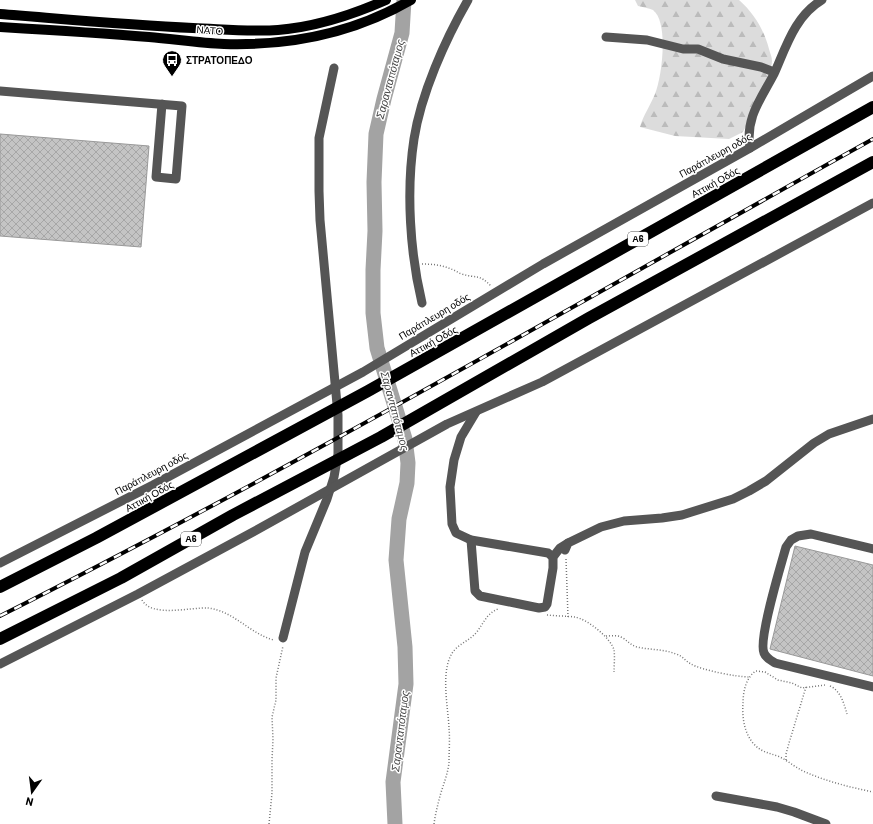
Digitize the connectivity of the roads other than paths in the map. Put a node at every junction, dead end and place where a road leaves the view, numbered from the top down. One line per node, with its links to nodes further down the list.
1 (386, 0): 5 (main road, ΝΑΤΟ)
2 (411, 0): 6 (main road, ΝΑΤΟ)
3 (468, 0): 17 (street)
4 (822, 0): 9 (street)
5 (0, 14)
6 (0, 27)
7 (606, 36): 9 (street)
8 (334, 68): 25 (street)
9 (774, 72): 14 (street)
10 (873, 76): 14 (street, Παράπλευρη οδός)
11 (0, 91): 12 (street)
12 (162, 104): 12 (street)
13 (873, 106): 24 (highway, Αττική Οδός / Α6)
14 (750, 148): 23 (street, Παράπλευρη οδός)
15 (873, 162): 26 (highway, Α6)
16 (873, 203): 18 (street)
17 (422, 303)
18 (476, 412): 20 (street); 27 (street)
19 (873, 419): 22 (street)
20 (471, 540): 22 (street); 22 (street)
21 (873, 549): 28 (street)
22 (553, 557)
23 (0, 563)
24 (0, 587)
25 (283, 638)
26 (0, 639)
27 (0, 664)
28 (873, 687)
29 (716, 796): 30 (street)
30 (826, 824)

